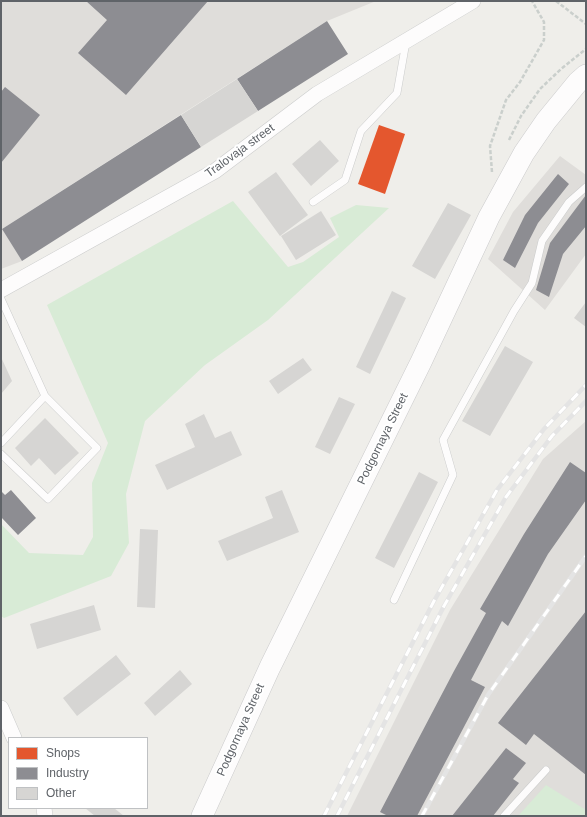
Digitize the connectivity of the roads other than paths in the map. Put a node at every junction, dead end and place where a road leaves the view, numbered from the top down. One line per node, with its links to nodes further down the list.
1 (473, 1): 2 (street, Tralovaja street)
2 (406, 40): 5 (lane); 6 (street, Tralovaja street)
3 (586, 75): 15 (main road, Podgornaya Street)
4 (586, 187): 11 (lane)
5 (314, 202)
6 (1, 290)
7 (1, 299): 8 (lane)
8 (45, 396): 9 (lane); 10 (lane)
9 (1, 443)
10 (1, 454)
11 (394, 600)
12 (1, 708): 13 (street)
13 (14, 737)
14 (546, 770): 16 (lane)
15 (202, 816)
16 (504, 816)

